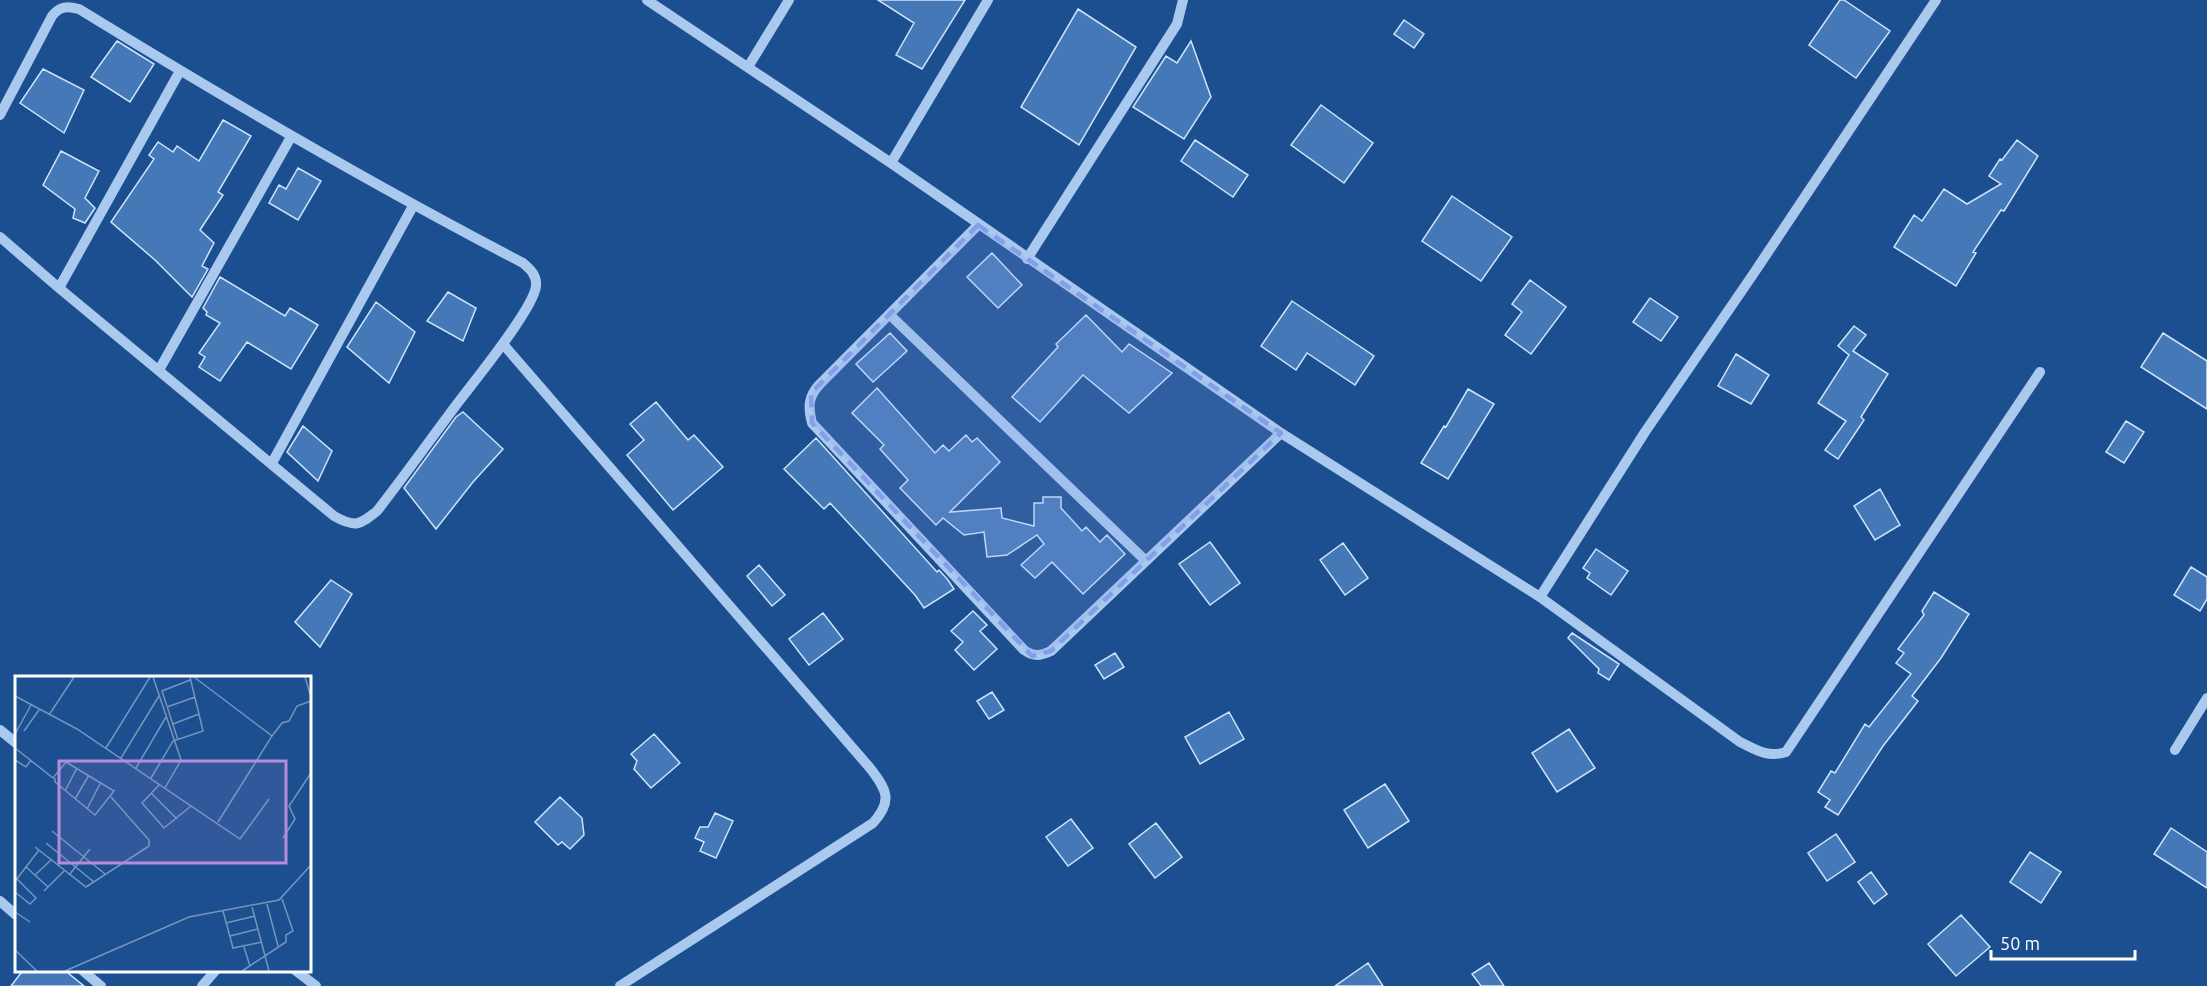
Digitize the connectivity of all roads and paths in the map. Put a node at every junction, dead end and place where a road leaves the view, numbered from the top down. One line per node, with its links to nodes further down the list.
1 (647, 0): 6 (street)
2 (789, 0): 6 (street)
3 (988, 0): 10 (street)
4 (1183, 0): 14 (street)
5 (1936, 0): 23 (street)
6 (748, 67): 10 (street)
7 (180, 71): 8 (street); 9 (street); 15 (street)
8 (0, 115)
9 (291, 137): 11 (street); 18 (street)
10 (891, 163): 12 (street)
11 (413, 206): 17 (street); 21 (street)
12 (978, 225): 14 (street); 16 (street)
13 (0, 237): 15 (street)
14 (1027, 259): 20 (street)
15 (58, 288): 18 (street)
16 (890, 315): 22 (street); 22 (street)
17 (503, 344): 21 (street); 36 (street)
18 (159, 370): 21 (street)
19 (2040, 372): 23 (street)
20 (1281, 433): 22 (street); 23 (street)
21 (272, 463)
22 (1146, 561)
23 (1540, 597)
24 (2207, 699): 27 (street)
25 (0, 730): 26 (street)
26 (15, 742)
27 (2175, 750)
28 (0, 901): 29 (street)
29 (15, 914)
30 (84, 971): 33 (street)
31 (214, 971): 34 (street)
32 (297, 971): 35 (street)
33 (101, 986)
34 (202, 986)
35 (316, 986)
36 (620, 986)

